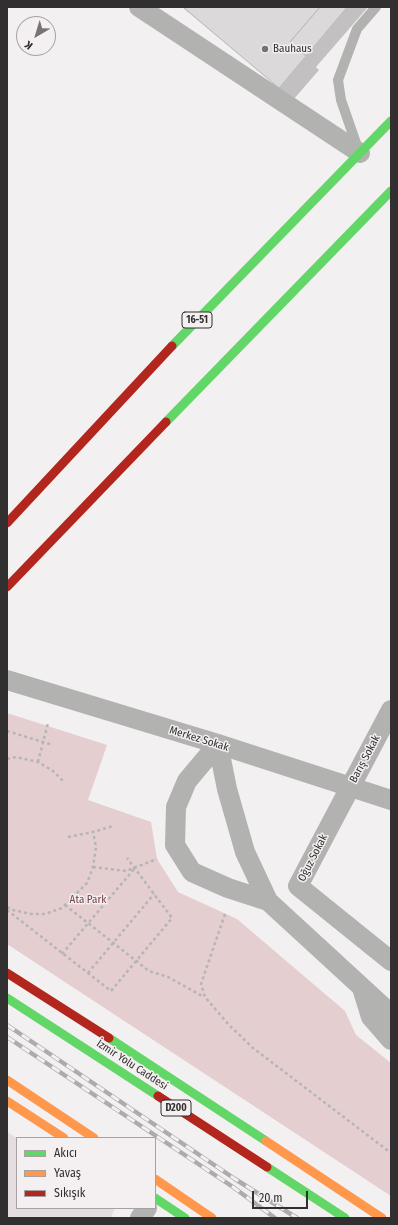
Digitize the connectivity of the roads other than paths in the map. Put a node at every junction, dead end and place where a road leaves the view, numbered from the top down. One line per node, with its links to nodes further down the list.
1 (139, 7): 4 (street)
2 (376, 7): 4 (lane)
3 (391, 121): 4 (main road, 16-51)
4 (360, 153): 6 (main road, 16-51)
5 (391, 191): 7 (main road)
6 (7, 523)
7 (7, 587)
8 (7, 680): 10 (street, Merkez Sokak)
9 (391, 710): 11 (street, Barış Sokak)
10 (218, 744): 11 (street, Merkez Sokak); 13 (street); 13 (street)
11 (350, 787): 12 (street, Merkez Sokak); 14 (street, Oğuz Sokak)
12 (391, 800)
13 (268, 901): 16 (street)
14 (391, 961)
15 (7, 973): 31 (main road)
16 (362, 988): 18 (street); 19 (street)
17 (7, 998): 30 (main road, İzmir Yolu Caddesi / D200)
18 (391, 1014)
19 (391, 1040)
20 (7, 1080): 23 (main road)
21 (7, 1101): 22 (main road)
22 (62, 1137)
23 (92, 1137)
24 (156, 1180): 29 (main road)
25 (156, 1199): 28 (main road)
26 (146, 1209): 27 (street)
27 (140, 1218)
28 (185, 1218)
29 (212, 1218)
30 (344, 1218)
31 (382, 1218)

